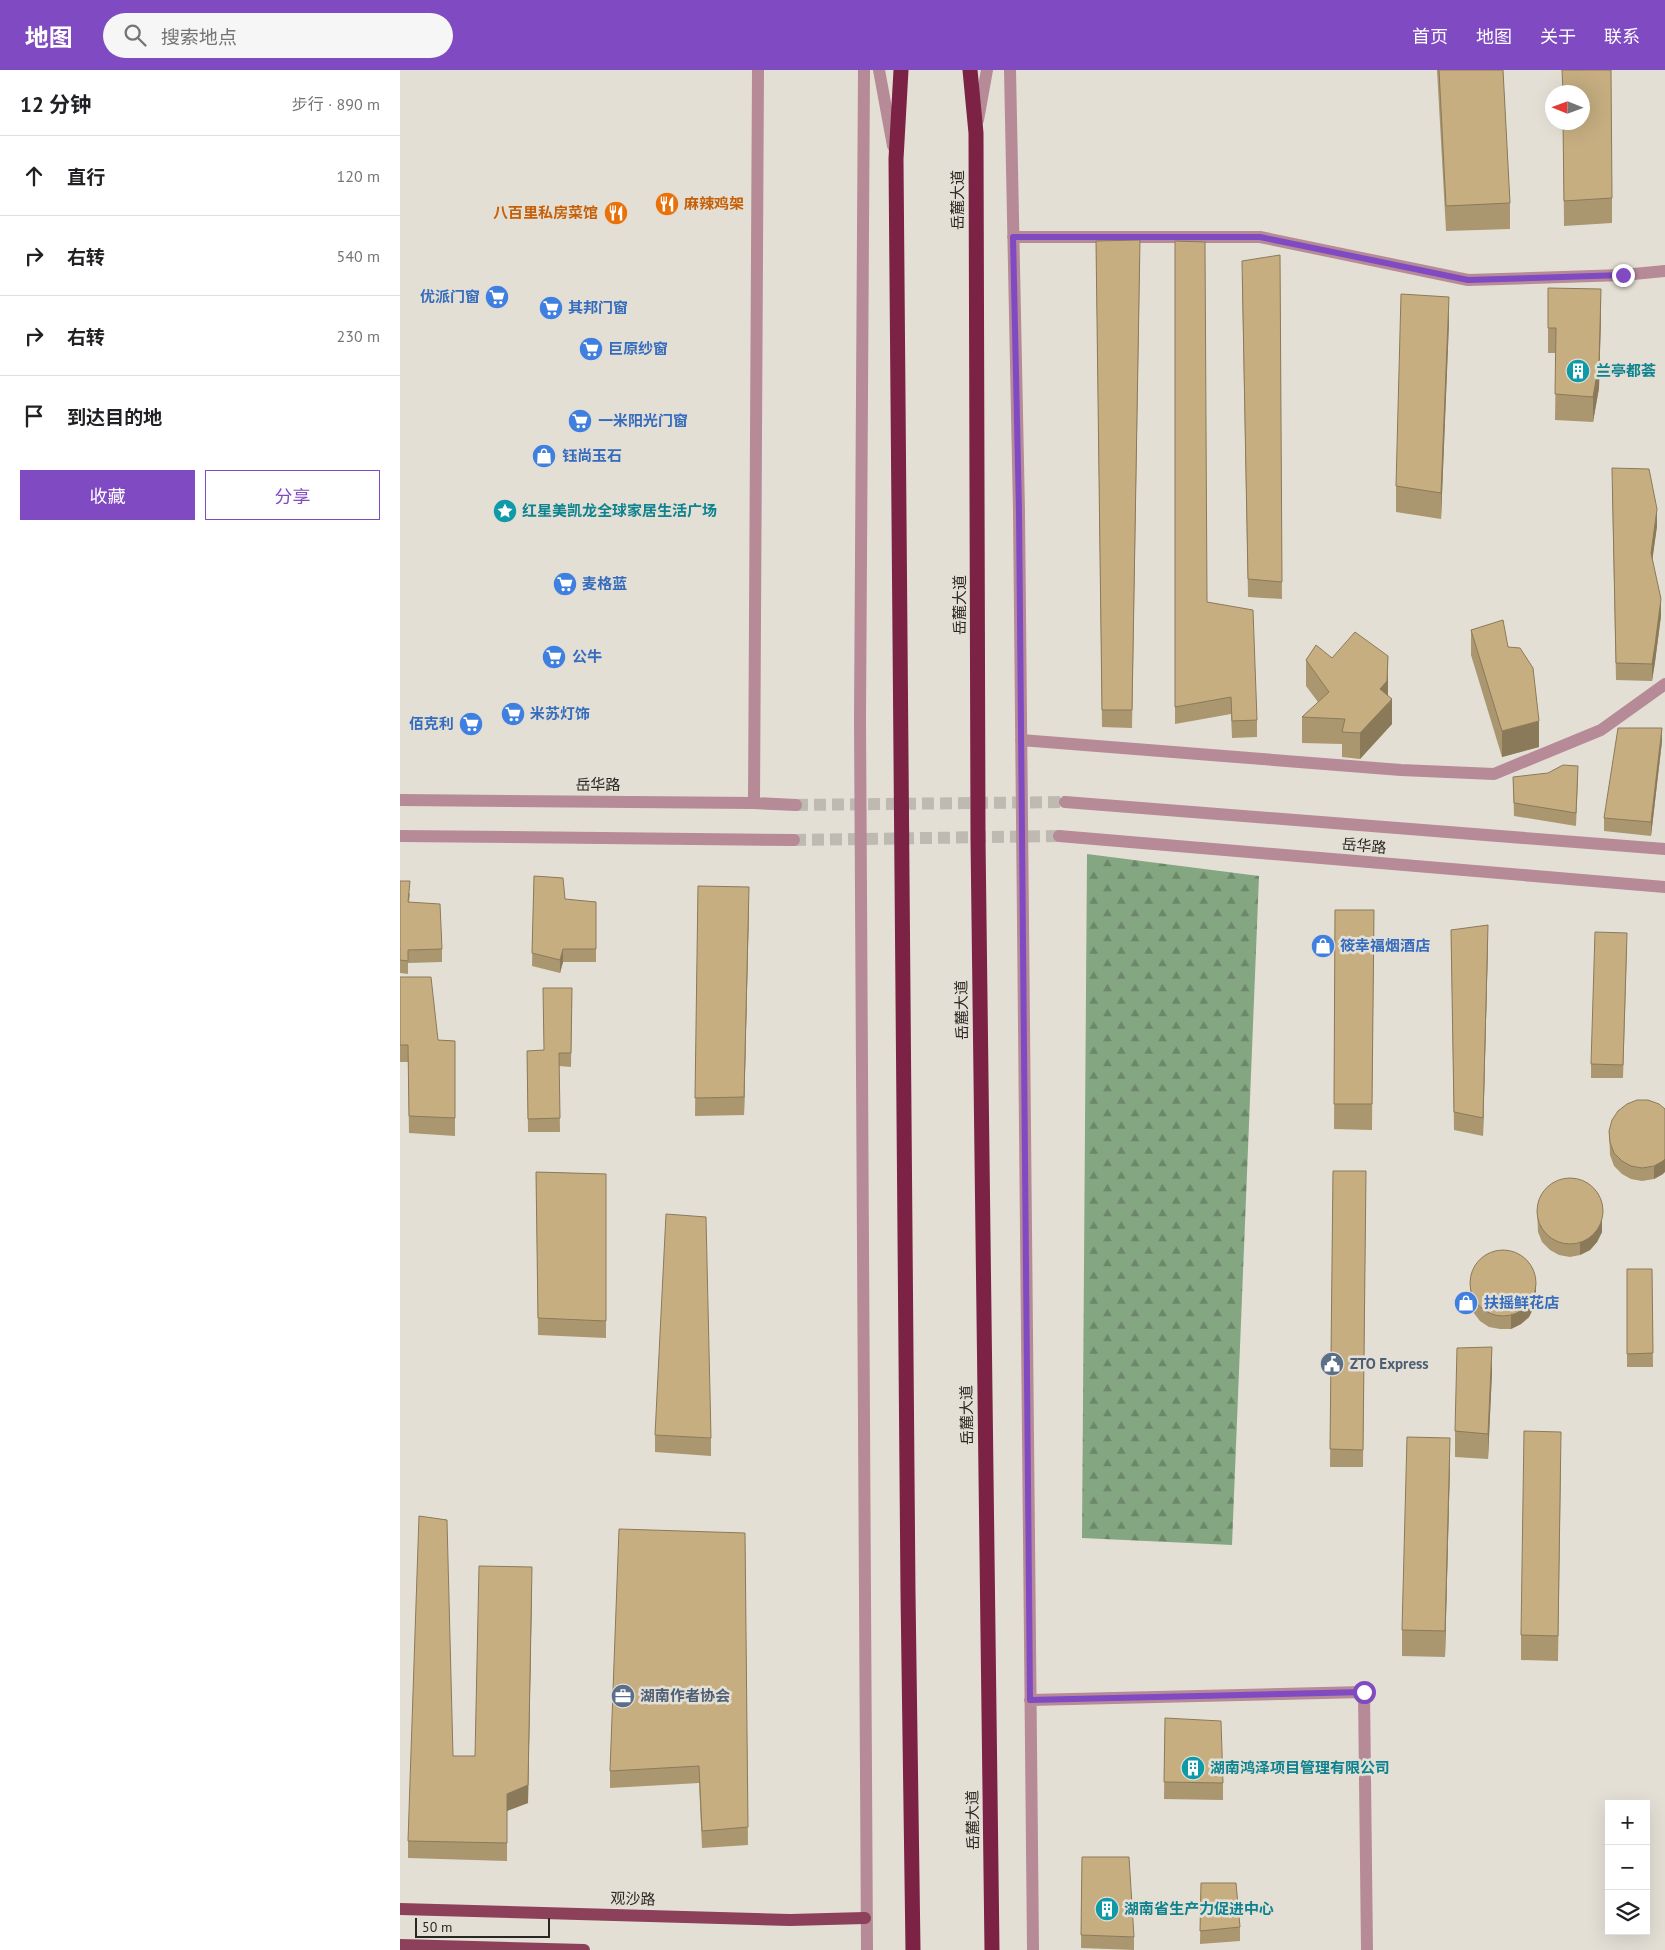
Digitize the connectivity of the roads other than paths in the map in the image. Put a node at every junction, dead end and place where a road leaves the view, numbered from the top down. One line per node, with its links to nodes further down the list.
1 (758, 70): 16 (street)
2 (864, 70): 25 (street)
3 (879, 70): 9 (street)
4 (900, 70): 9 (highway)
5 (970, 70): 8 (highway, 岳麓大道)
6 (987, 70): 8 (street)
7 (1010, 70): 10 (street)
8 (976, 133): 30 (highway, 岳麓大道)
9 (896, 159): 29 (highway)
10 (1013, 237): 11 (street); 13 (street)
11 (1665, 271)
12 (1665, 684): 13 (street)
13 (1021, 740): 23 (street)
14 (400, 800): 16 (street, 岳华路)
15 (1064, 802): 21 (street, 岳华路)
16 (754, 803): 17 (street, 岳华路)
17 (796, 805)
18 (400, 836): 20 (street)
19 (1060, 836): 22 (street, 岳华路)
20 (794, 840)
21 (1665, 849)
22 (1665, 887)
23 (1030, 1700): 31 (street); 32 (street)
24 (400, 1909): 25 (main road, 观沙路)
25 (866, 1918): 28 (street)
26 (400, 1945): 27 (main road)
27 (584, 1950)
28 (866, 1950)
29 (913, 1950)
30 (992, 1950)
31 (1033, 1950)
32 (1367, 1950)

